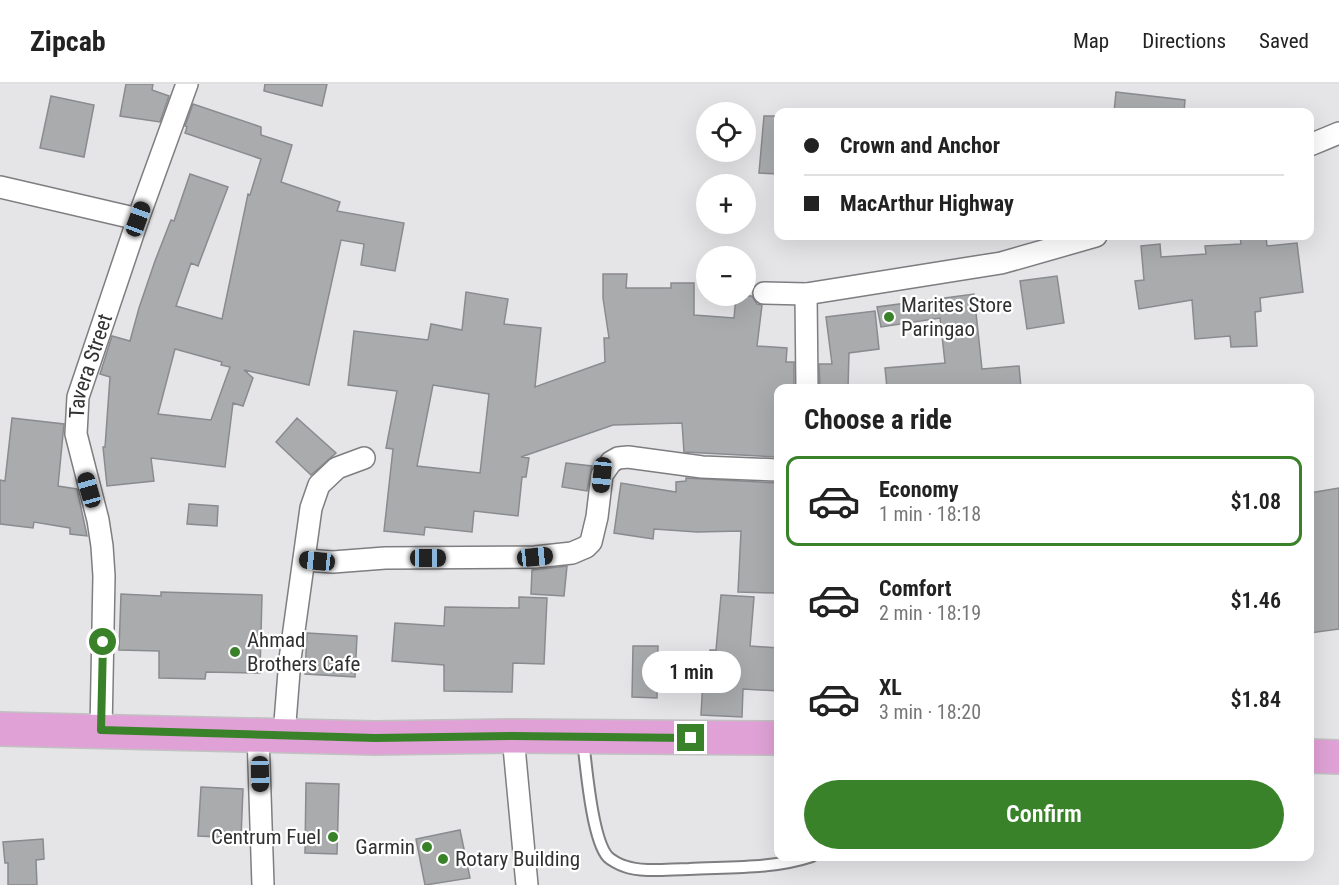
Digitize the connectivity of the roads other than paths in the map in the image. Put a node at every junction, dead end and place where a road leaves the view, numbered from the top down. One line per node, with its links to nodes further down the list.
1 (187, 84): 5 (street, Tavera Street)
2 (1339, 133): 3 (street)
3 (1314, 143)
4 (0, 187): 5 (street)
5 (138, 219): 14 (street, Tavera Street)
6 (1082, 240): 8 (street)
7 (764, 293): 8 (street)
8 (806, 294): 9 (street)
9 (807, 384)
10 (364, 458): 12 (street)
11 (774, 470): 12 (street)
12 (304, 560): 15 (street)
13 (0, 729): 14 (highway)
14 (101, 730): 15 (highway)
15 (271, 735): 16 (highway); 22 (street)
16 (513, 736): 17 (highway); 23 (street)
17 (582, 737): 18 (highway); 21 (lane)
18 (774, 738)
19 (1314, 756): 20 (highway)
20 (1339, 757)
21 (795, 861)
22 (263, 885)
23 (527, 885)

